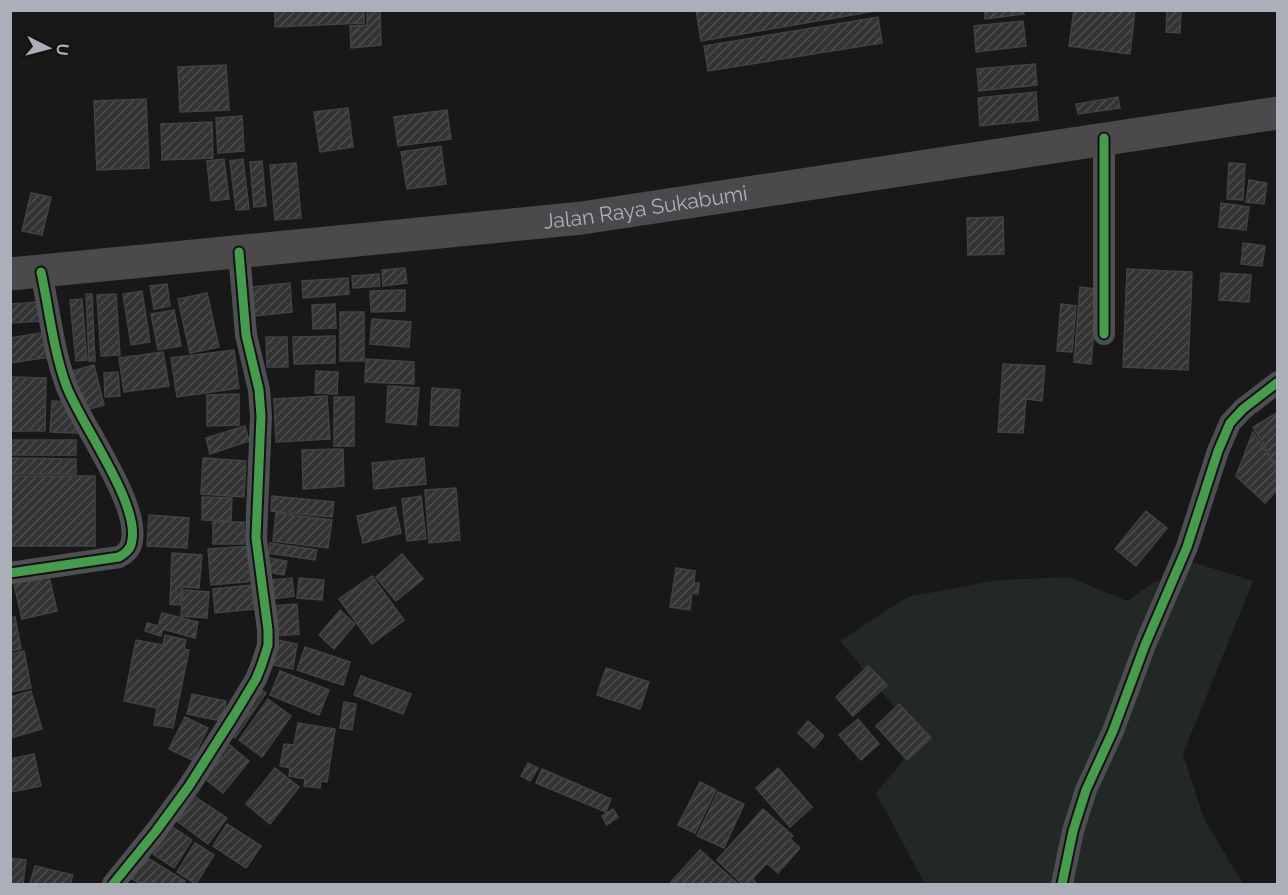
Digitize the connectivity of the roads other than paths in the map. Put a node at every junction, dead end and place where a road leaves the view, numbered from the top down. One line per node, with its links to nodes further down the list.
1 (1278, 113): 2 (highway, Jalan Raya Sukabumi)
2 (1104, 138): 3 (highway, Jalan Raya Sukabumi); 5 (street)
3 (239, 252): 4 (highway, Jalan Raya Sukabumi); 8 (street)
4 (26, 273): 7 (street)
5 (1104, 334)
6 (1278, 382): 9 (street)
7 (10, 573)
8 (113, 885)
9 (1062, 885)

